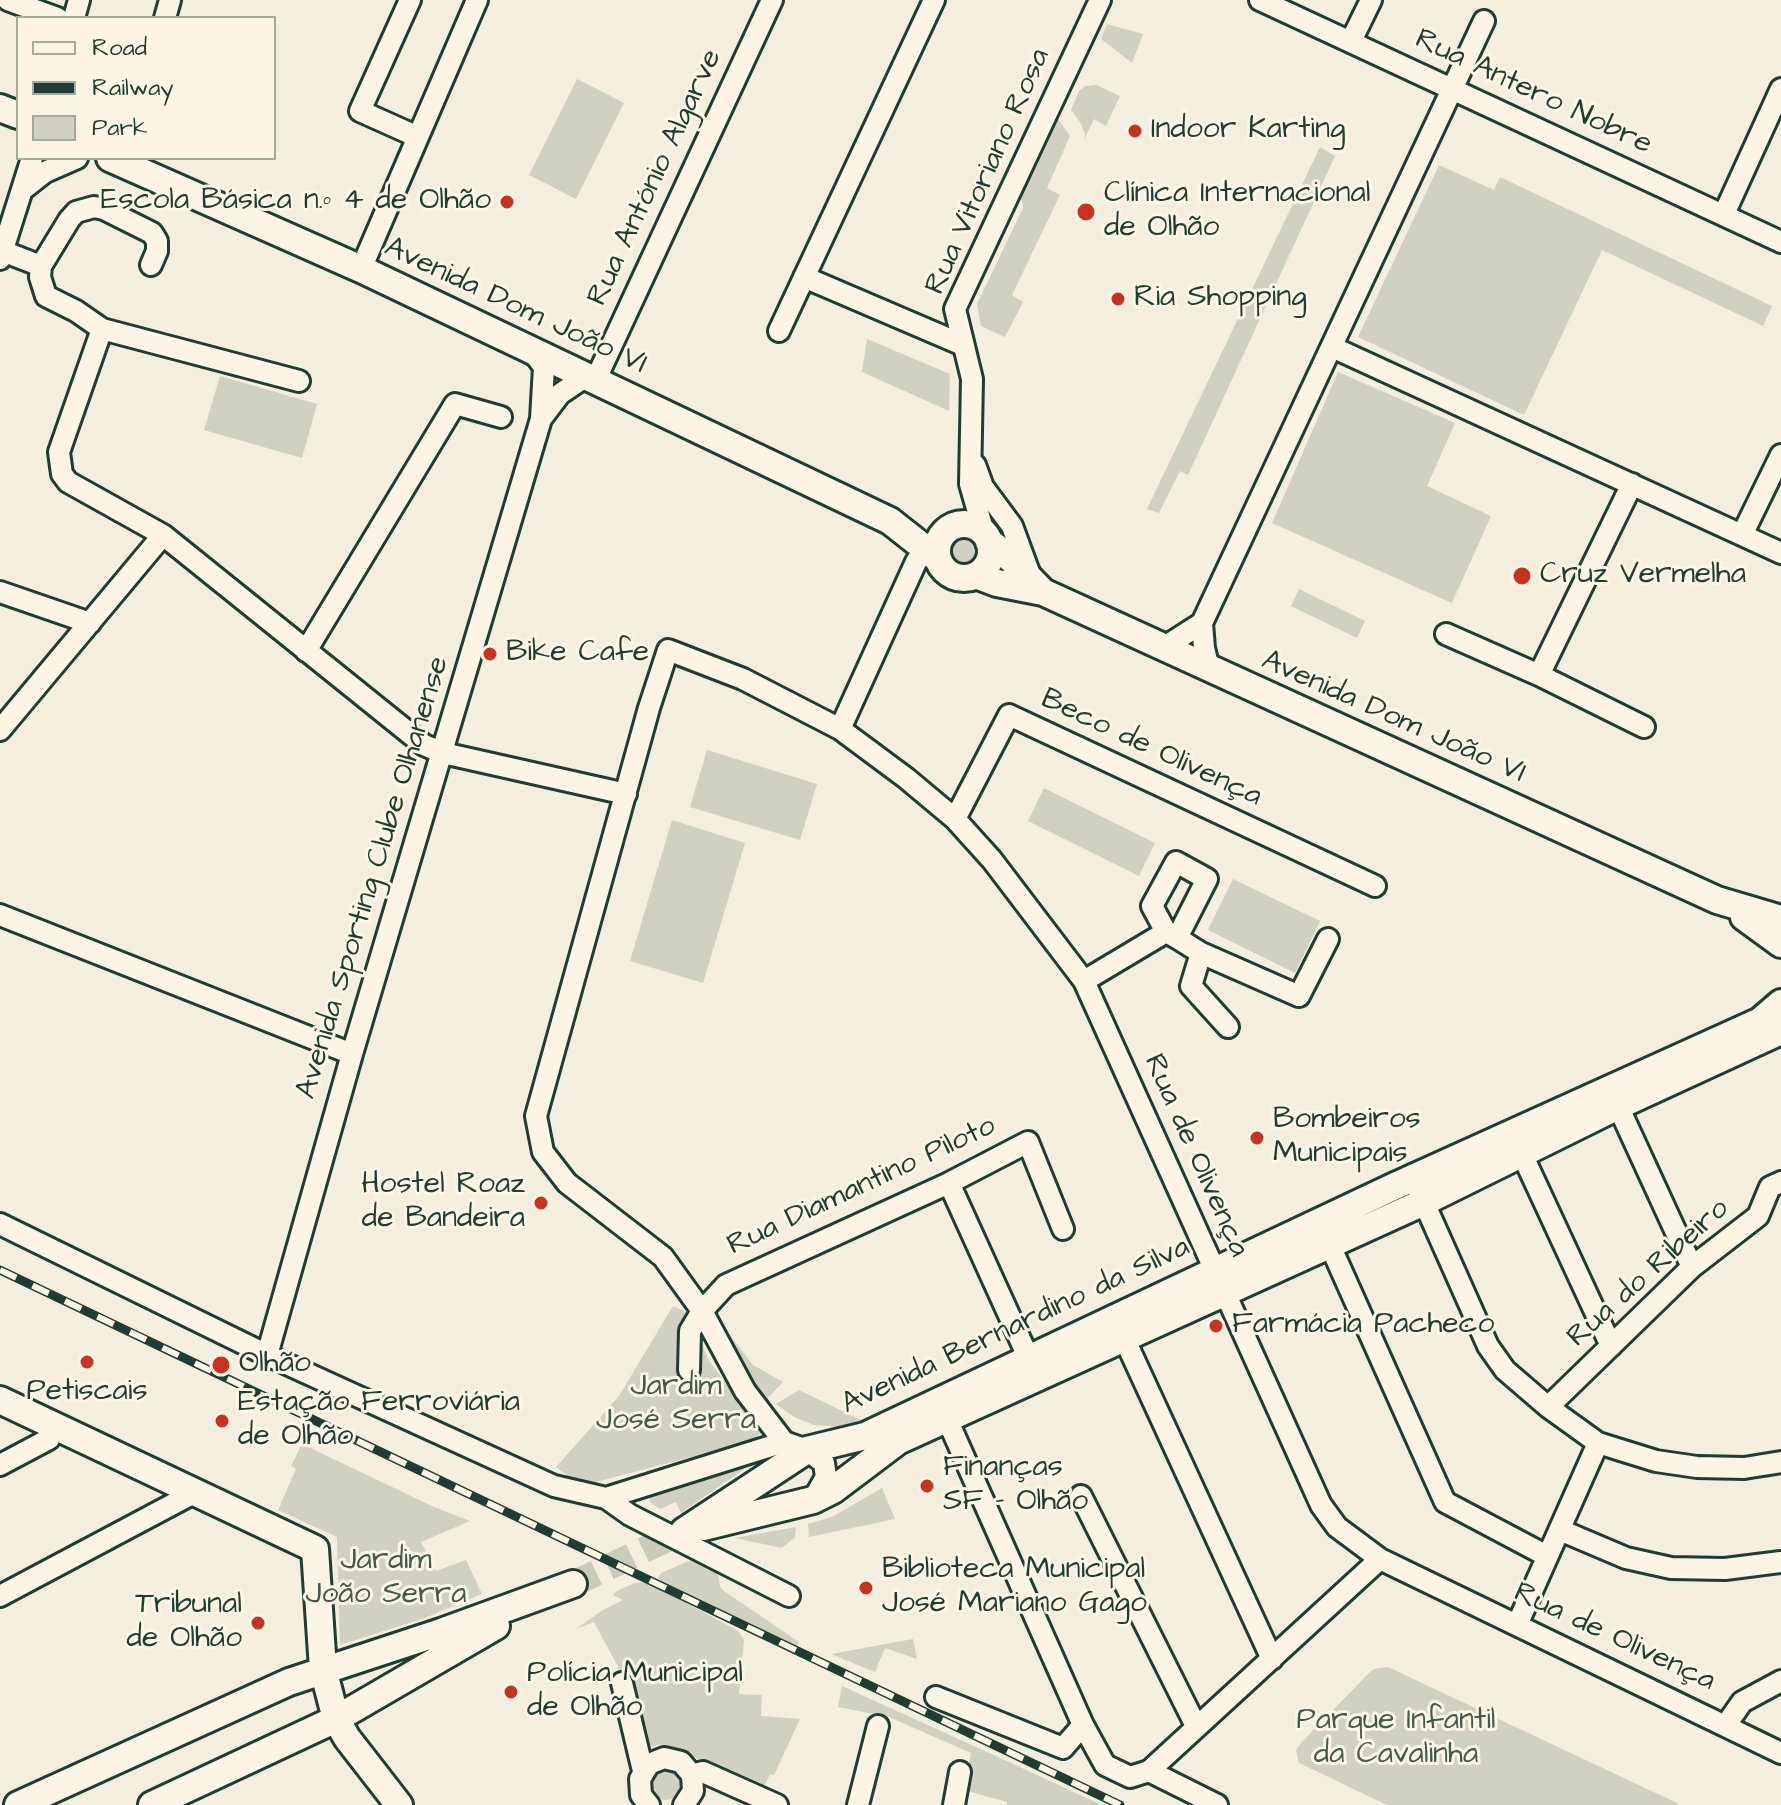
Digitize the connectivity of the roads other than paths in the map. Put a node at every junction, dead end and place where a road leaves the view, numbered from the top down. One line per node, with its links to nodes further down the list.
1 (8, 0): 9 (street)
2 (410, 0): 14 (street)
3 (477, 0): 14 (street)
4 (772, 0): 31 (street, Rua António Algarve)
5 (934, 0): 25 (street)
6 (1100, 0): 28 (street, Rua Vitoriano Rosa)
7 (1260, 0): 11 (street, Rua Antero Nobre)
8 (1371, 0): 11 (street)
9 (52, 16)
10 (1484, 21): 12 (street)
11 (1351, 41): 12 (street, Rua Antero Nobre)
12 (1452, 89): 19 (street, Rua Antero Nobre); 29 (street)
13 (1781, 89): 19 (street)
14 (418, 137): 24 (street)
15 (31, 160): 18 (street)
16 (72, 160): 18 (street)
17 (115, 160): 24 (main road, Avenida Dom João VI)
18 (22, 190): 21 (street)
19 (1724, 214): 20 (street, Rua Antero Nobre)
20 (1781, 242)
21 (1, 254): 23 (street)
22 (151, 265): 23 (street)
23 (41, 266): 26 (street)
24 (361, 269): 30 (main road, Avenida Dom João VI)
25 (804, 277): 27 (street); 28 (street, Rua Vitoriano Rosa)
26 (102, 329): 32 (street); 41 (street)
27 (779, 331)
28 (963, 345): 36 (street)
29 (1332, 347): 37 (street); 49 (street)
30 (532, 351): 31 (main road, Avenida Dom João VI); 34 (street, Avenida Sporting Clube Olhanense)
31 (590, 379): 34 (street, Avenida Sporting Clube Olhanense); 38 (main road, Avenida Dom João VI)
32 (299, 381)
33 (501, 417): 52 (street)
34 (541, 419): 58 (street, Avenida Sporting Clube Olhanense)
35 (1781, 455): 40 (street)
36 (972, 457): 42 (street); 46 (street)
37 (1632, 484): 40 (street); 54 (street)
38 (890, 521): 39 (main road, Avenida Dom João VI); 43 (main road, Avenida Dom João VI)
39 (949, 528): 42 (main road); 43 (main road)
40 (1743, 533): 44 (street)
41 (163, 535): 48 (street); 52 (street)
42 (986, 537): 45 (main road); 46 (main road, Avenida Dom João VI)
43 (931, 553): 45 (main road); 56 (street)
44 (1781, 553)
45 (976, 575): 46 (main road, Avenida Dom João VI)
46 (1038, 587): 51 (main road, Avenida Dom João VI)
47 (0, 592): 48 (street)
48 (90, 623): 57 (street)
49 (1202, 623): 51 (street); 53 (street)
50 (1446, 634): 54 (street)
51 (1163, 648): 53 (main road, Avenida Dom João VI)
52 (306, 651): 58 (street)
53 (1209, 669): 62 (main road, Avenida Dom João VI)
54 (1539, 675): 55 (street)
55 (1644, 727)
56 (840, 729): 59 (street, Rua de Olivença); 60 (street, Rua de Olivença)
57 (0, 730)
58 (443, 753): 59 (street); 72 (street, Avenida Sporting Clube Olhanense)
59 (626, 794): 83 (street)
60 (955, 819): 61 (street, Beco de Olivença); 68 (street, Rua de Olivença)
61 (1375, 886)
62 (1717, 900): 64 (main road, Avenida Dom João VI); 66 (main road, Avenida Dom João VI)
63 (0, 915): 72 (street)
64 (1781, 919)
65 (1328, 939): 67 (street)
66 (1781, 944)
67 (1201, 953): 68 (street); 70 (street)
68 (1084, 981): 82 (street, Rua de Olivença)
69 (1781, 1003): 77 (main road, Avenida Bernardino da Silva)
70 (1228, 1027)
71 (1781, 1031): 73 (main road, Avenida Bernardino da Silva)
72 (352, 1054): 86 (street, Avenida Sporting Clube Olhanense)
73 (1618, 1106): 74 (main road, Avenida Bernardino da Silva); 81 (street)
74 (1522, 1154): 77 (main road, Avenida Bernardino da Silva); 85 (street)
75 (1781, 1182): 81 (street, Rua do Ribeiro)
76 (949, 1183): 79 (street, Rua Diamantino Piloto); 83 (street, Rua Diamantino Piloto); 87 (street)
77 (1418, 1190): 80 (main road, Avenida Bernardino da Silva); 82 (main road, Avenida Bernardino da Silva); 90 (street)
78 (0, 1224): 86 (street)
79 (1063, 1229)
80 (1329, 1243): 82 (main road, Avenida Bernardino da Silva); 102 (street)
81 (1692, 1267): 85 (street, Rua do Ribeiro)
82 (1219, 1282): 84 (main road, Avenida Bernardino da Silva); 87 (main road, Avenida Bernardino da Silva); 103 (street, Rua de Olivença)
83 (702, 1311): 88 (street, Rua Diamantino Piloto); 94 (street)
84 (1125, 1340): 91 (main road, Avenida Bernardino da Silva); 108 (street)
85 (1611, 1346): 90 (street, Rua do Ribeiro)
86 (267, 1355): 99 (street)
87 (1029, 1359): 94 (main road, Avenida Bernardino da Silva)
88 (689, 1370)
89 (0, 1400): 92 (main road)
90 (1548, 1407): 93 (street)
91 (947, 1419): 100 (main road, Avenida Bernardino da Silva); 114 (street)
92 (55, 1426): 96 (street); 97 (main road)
93 (1598, 1443): 95 (street); 101 (street)
94 (796, 1446): 99 (street); 100 (street); 100 (main road, Avenida Bernardino da Silva)
95 (1781, 1462)
96 (0, 1465)
97 (194, 1493): 105 (street); 109 (main road)
98 (1081, 1496): 117 (street)
99 (606, 1498): 106 (street)
100 (813, 1500)
101 (1560, 1530): 102 (street); 104 (street)
102 (1547, 1556): 107 (street)
103 (1380, 1559): 107 (street, Rua de Olivença); 108 (street)
104 (1781, 1562)
105 (0, 1596)
106 (789, 1596)
107 (1517, 1625): 115 (street, Rua de Olivença)
108 (1272, 1659): 117 (street)
109 (323, 1669): 113 (main road); 113 (main road); 123 (main road)
110 (1781, 1681): 115 (street)
111 (622, 1683): 119 (street)
112 (936, 1697): 114 (street)
113 (336, 1719): 124 (main road); 125 (main road)
114 (1083, 1725): 120 (street)
115 (1726, 1725): 118 (street, Rua de Olivença)
116 (878, 1726): 129 (street)
117 (1196, 1726): 120 (street)
118 (1781, 1753)
119 (643, 1771): 122 (street); 126 (street)
120 (1149, 1771): 131 (street)
121 (960, 1772): 130 (street)
122 (692, 1775): 127 (street); 128 (street)
123 (18, 1805)
124 (152, 1805)
125 (399, 1805)
126 (649, 1805)
127 (684, 1805)
128 (777, 1805)
129 (858, 1805)
130 (954, 1805)
131 (1217, 1805)

